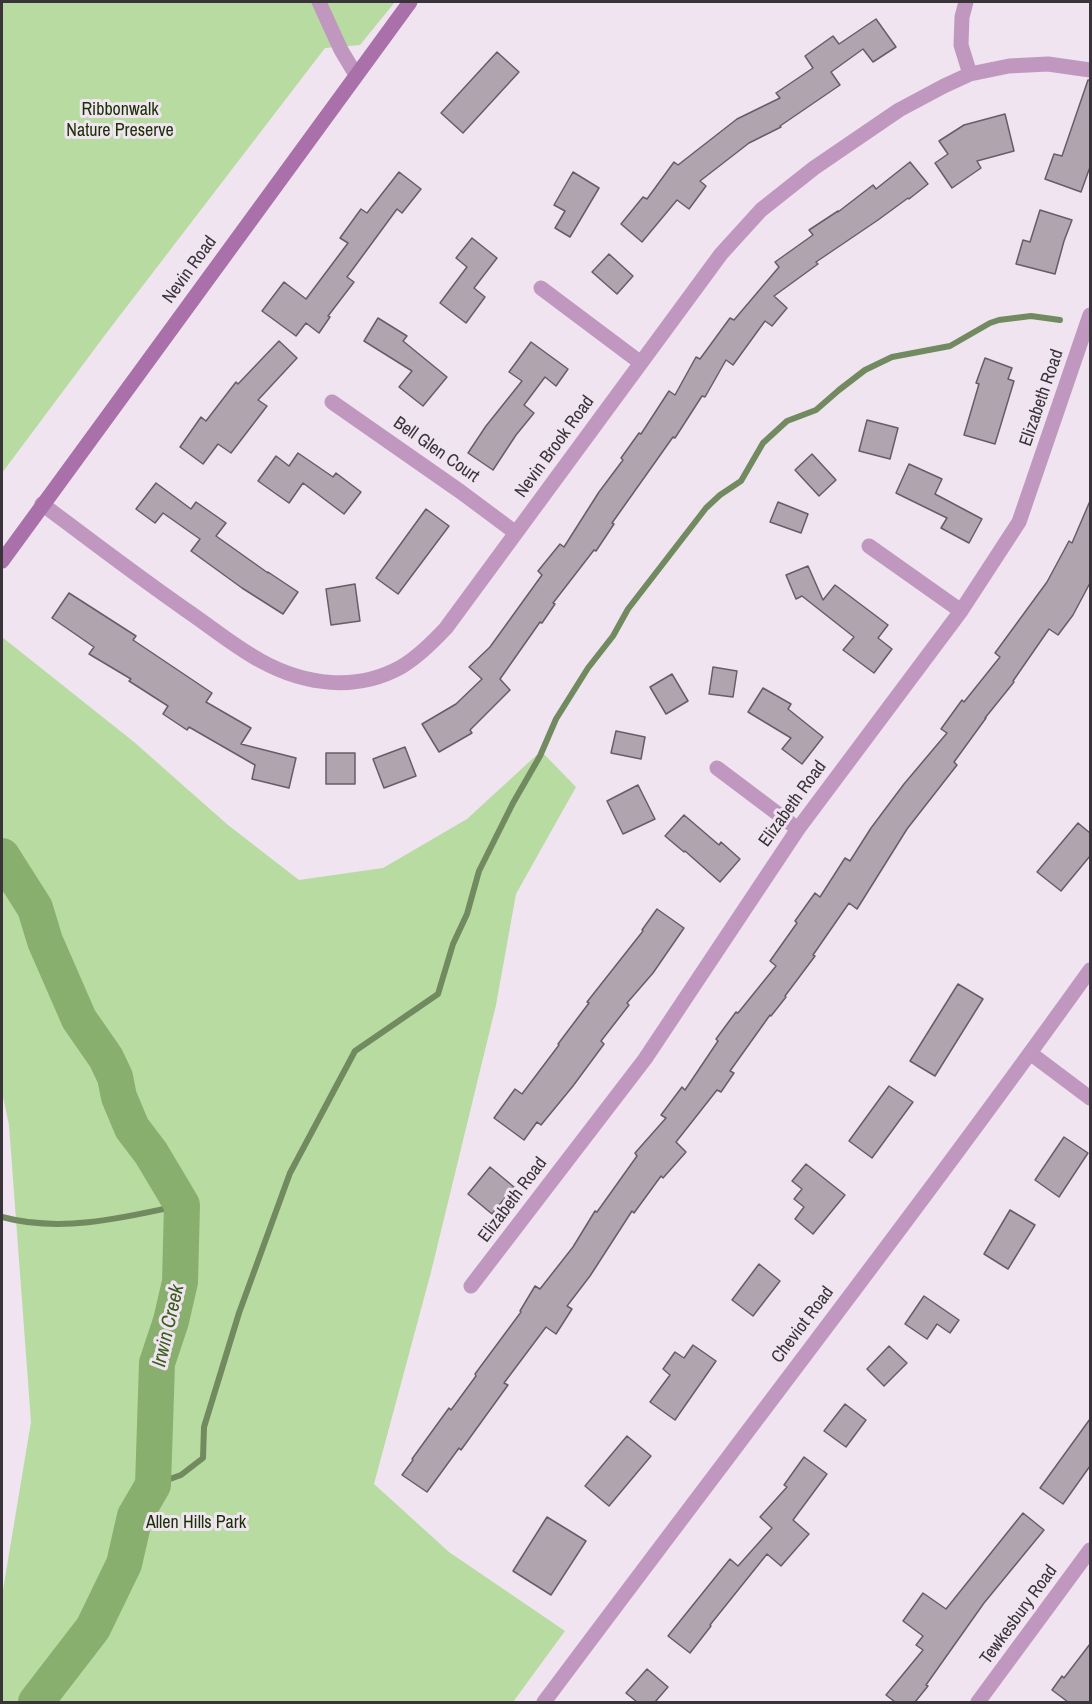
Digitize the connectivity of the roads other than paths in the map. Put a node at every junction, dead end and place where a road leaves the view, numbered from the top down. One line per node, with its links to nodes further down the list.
1 (319, 2): 6 (street)
2 (410, 2): 6 (main road, Nevin Road)
3 (966, 2): 5 (street)
4 (1090, 70): 5 (street, Nevin Brook Road)
5 (970, 74): 9 (street, Nevin Brook Road)
6 (356, 75): 11 (main road, Nevin Road)
7 (541, 288): 9 (street)
8 (1090, 315): 15 (street, Elizabeth Road)
9 (640, 363): 12 (street, Nevin Brook Road)
10 (332, 402): 12 (street, Bell Glen Court)
11 (42, 504): 12 (street, Nevin Brook Road); 14 (main road, Nevin Road)
12 (516, 533)
13 (868, 546): 15 (street)
14 (2, 561)
15 (961, 611): 17 (street, Elizabeth Road)
16 (717, 768): 17 (street)
17 (798, 829): 21 (street, Elizabeth Road)
18 (1090, 970): 19 (street, Cheviot Road)
19 (1030, 1053): 20 (street); 23 (street, Cheviot Road)
20 (1090, 1098)
21 (471, 1286)
22 (1090, 1550): 24 (street, Tewkesbury Road)
23 (544, 1702)
24 (978, 1702)

